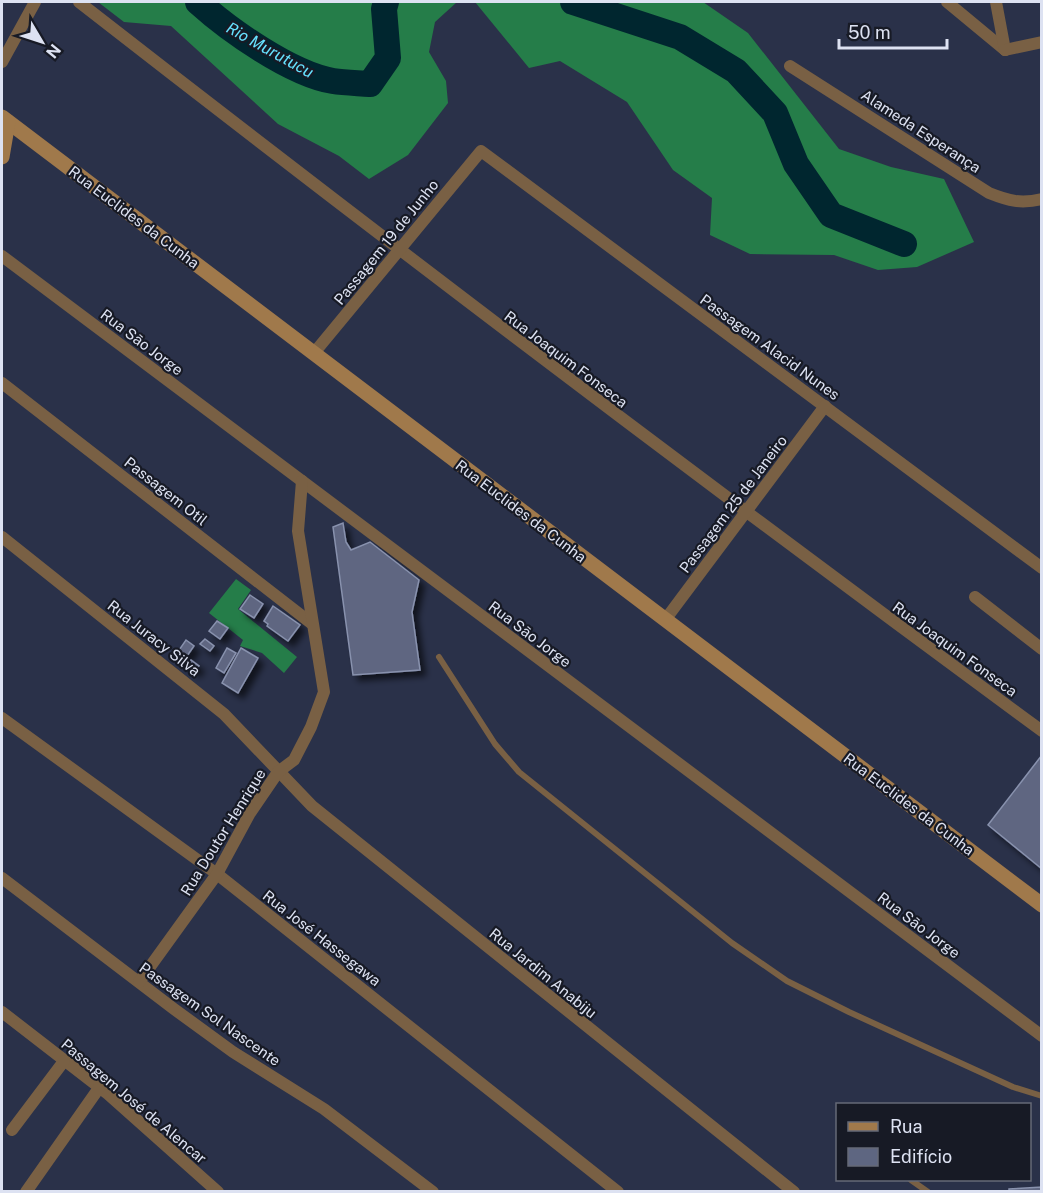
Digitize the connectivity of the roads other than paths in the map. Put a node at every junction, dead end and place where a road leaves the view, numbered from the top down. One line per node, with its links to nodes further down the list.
1 (35, 2): 7 (street)
2 (79, 2): 13 (street, Rua Joaquim Fonseca)
3 (947, 2): 6 (street)
4 (996, 2): 6 (street)
5 (1041, 42): 6 (street)
6 (1005, 50)
7 (2, 62)
8 (790, 66): 12 (street, Alameda Esperança)
9 (5, 119): 11 (street); 15 (street, Rua Euclides da Cunha)
10 (481, 151): 13 (street, Passagem 19 de Junho); 17 (street, Passagem Alacid Nunes)
11 (2, 157)
12 (1041, 199)
13 (398, 251): 15 (street, Passagem 19 de Junho); 19 (street, Rua Joaquim Fonseca)
14 (2, 256): 18 (street, Rua São Jorge)
15 (314, 353): 23 (street, Rua Euclides da Cunha)
16 (2, 383): 24 (street, Passagem Otil)
17 (825, 406): 19 (street, Passagem 25 de Janeiro); 21 (street, Passagem Alacid Nunes)
18 (302, 481): 24 (street, Rua Doutor Henrique); 35 (street, Rua São Jorge)
19 (744, 512): 23 (street, Passagem 25 de Janeiro); 28 (street, Rua Joaquim Fonseca)
20 (2, 537): 29 (street, Rua Juracy Silva)
21 (1041, 568)
22 (975, 597): 25 (street)
23 (665, 620): 32 (street, Rua Euclides da Cunha)
24 (311, 622): 29 (street, Rua Doutor Henrique)
25 (1041, 649)
26 (439, 657): 38 (lane)
27 (2, 717): 30 (street, Rua José Hassegawa)
28 (1041, 730)
29 (278, 772): 30 (street, Rua Doutor Henrique); 45 (street, Rua Jardim Anabiju)
30 (217, 874): 33 (street, Rua Doutor Henrique); 44 (street, Rua José Hassegawa)
31 (2, 878): 33 (street, Passagem Sol Nascente)
32 (1041, 905)
33 (139, 982): 43 (street, Passagem Sol Nascente)
34 (2, 1012): 36 (street, Passagem José de Alencar)
35 (1041, 1036)
36 (64, 1060): 37 (street, Passagem José de Alencar); 39 (street)
37 (99, 1088): 41 (street); 42 (street, Passagem José de Alencar)
38 (1041, 1096)
39 (12, 1130)
40 (914, 1181): 46 (lane)
41 (26, 1191)
42 (218, 1191)
43 (433, 1191)
44 (618, 1191)
45 (794, 1191)
46 (928, 1191)

